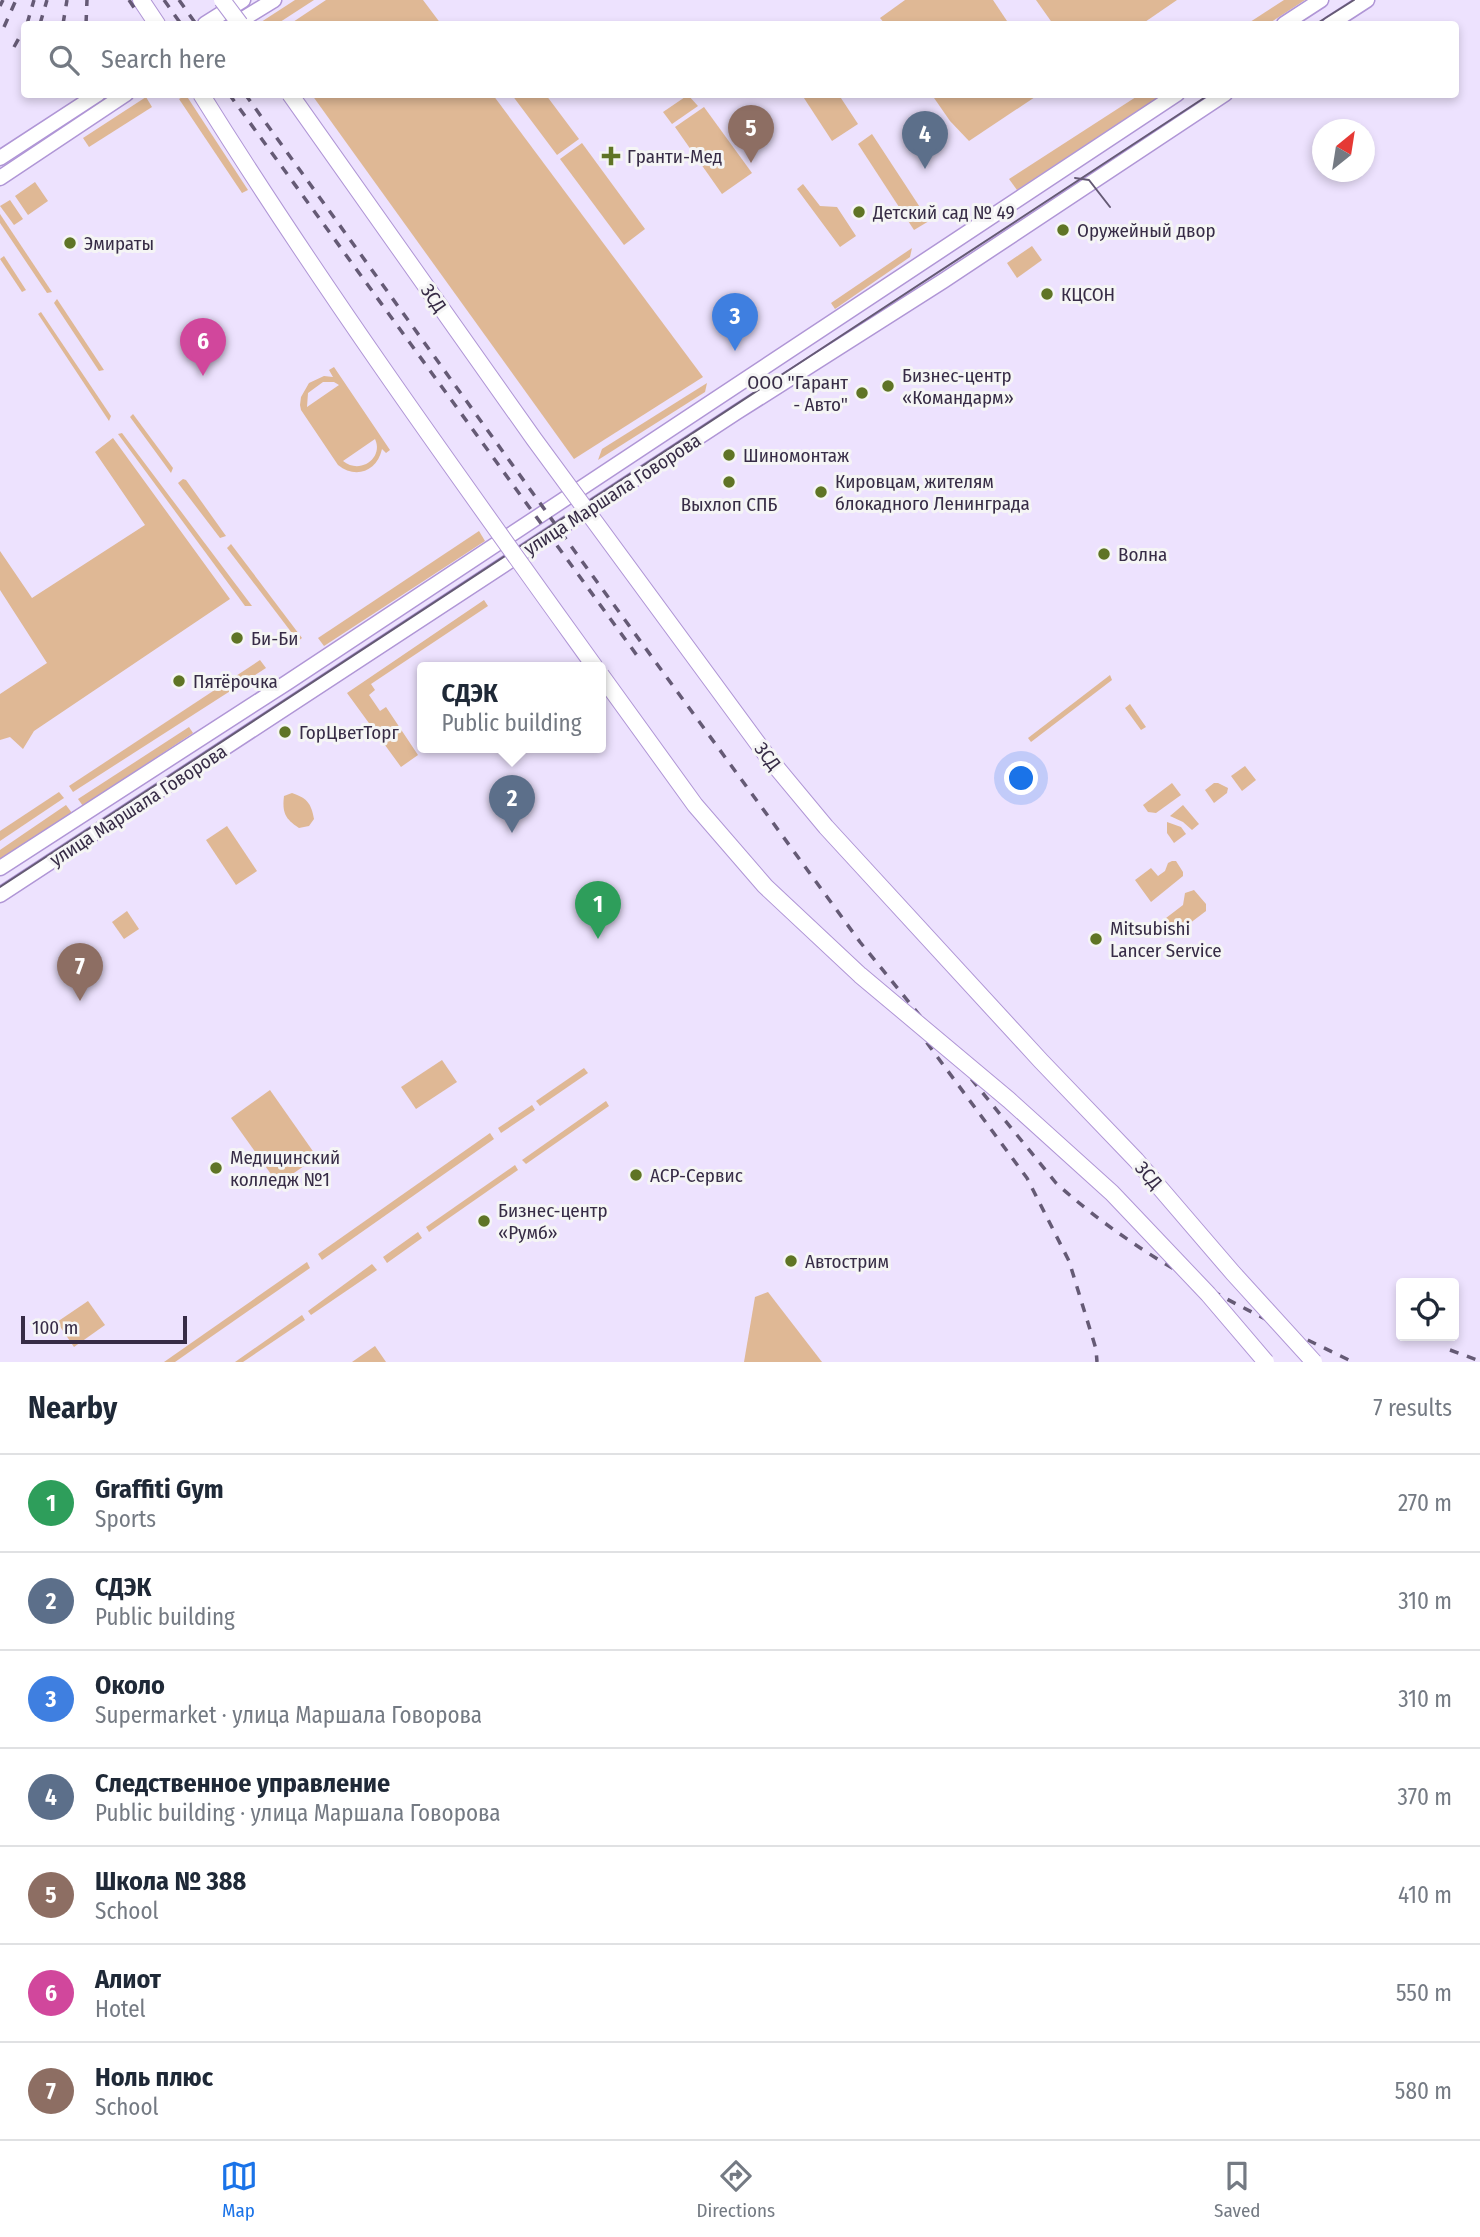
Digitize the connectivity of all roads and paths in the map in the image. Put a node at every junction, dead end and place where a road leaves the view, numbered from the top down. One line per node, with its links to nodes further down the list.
1 (141, 0): 7 (highway)
2 (222, 0): 9 (highway, bridge)
3 (243, 0): 8 (main road)
4 (274, 0): 10 (main road)
5 (1321, 0): 11 (main road)
6 (1367, 0): 12 (main road)
7 (155, 21)
8 (210, 21)
9 (235, 21)
10 (242, 21)
11 (1289, 21)
12 (1336, 21)
13 (92, 98): 19 (main road)
14 (120, 98): 20 (main road)
15 (204, 98): 21 (highway, bridge)
16 (293, 98): 26 (highway, ЗСД, bridge)
17 (1171, 98): 23 (main road, улица Маршала Говорова)
18 (1219, 98): 24 (main road, улица Маршала Говорова)
19 (0, 158)
20 (0, 178)
21 (591, 662)
22 (606, 682): 25 (highway, ЗСД, bridge)
23 (0, 868)
24 (0, 895)
25 (1266, 1362)
26 (1314, 1362)

